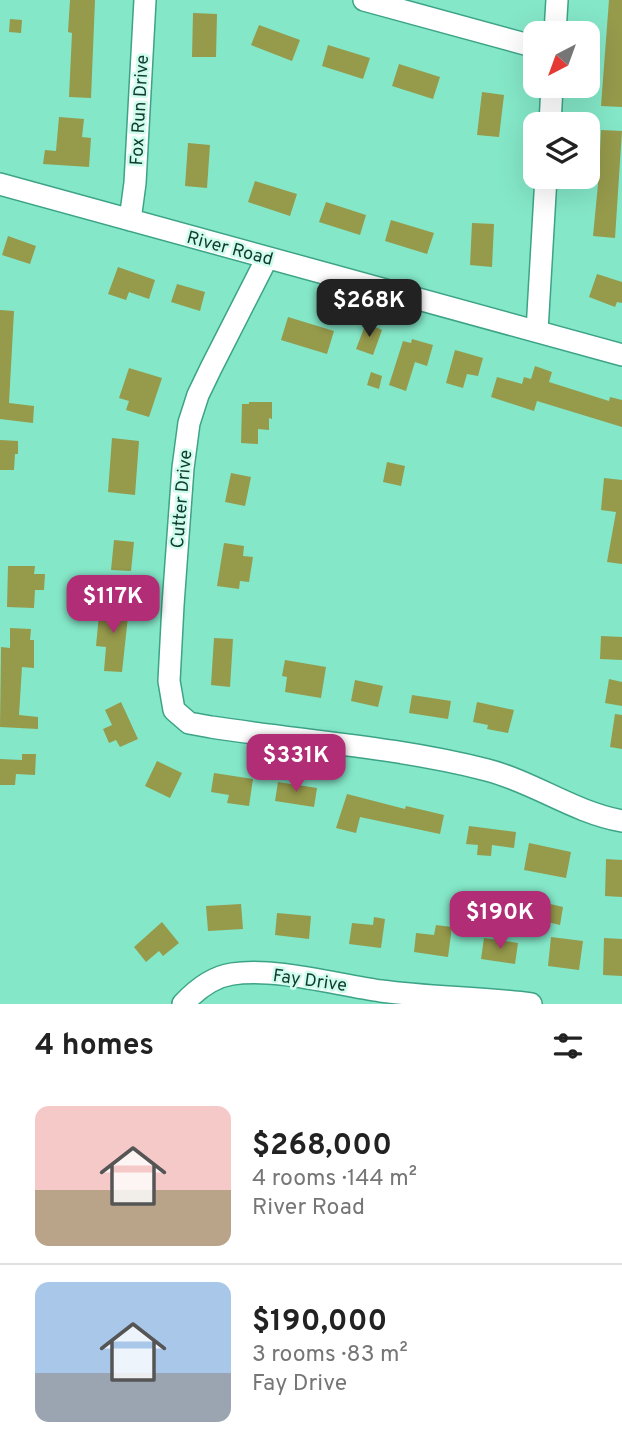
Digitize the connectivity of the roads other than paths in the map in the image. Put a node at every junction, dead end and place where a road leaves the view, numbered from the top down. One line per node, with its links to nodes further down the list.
1 (145, 0): 8 (street, Fox Run Drive)
2 (364, 0): 5 (street)
3 (557, 0): 4 (street)
4 (556, 21)
5 (523, 43)
6 (0, 184): 8 (street, River Road)
7 (545, 189): 10 (street)
8 (130, 220): 9 (street, River Road)
9 (267, 258): 10 (street, River Road); 12 (street, Cutter Drive)
10 (537, 331): 11 (street, River Road)
11 (622, 355)
12 (622, 821)
13 (183, 1004): 14 (street, Fay Drive)
14 (531, 1004)

